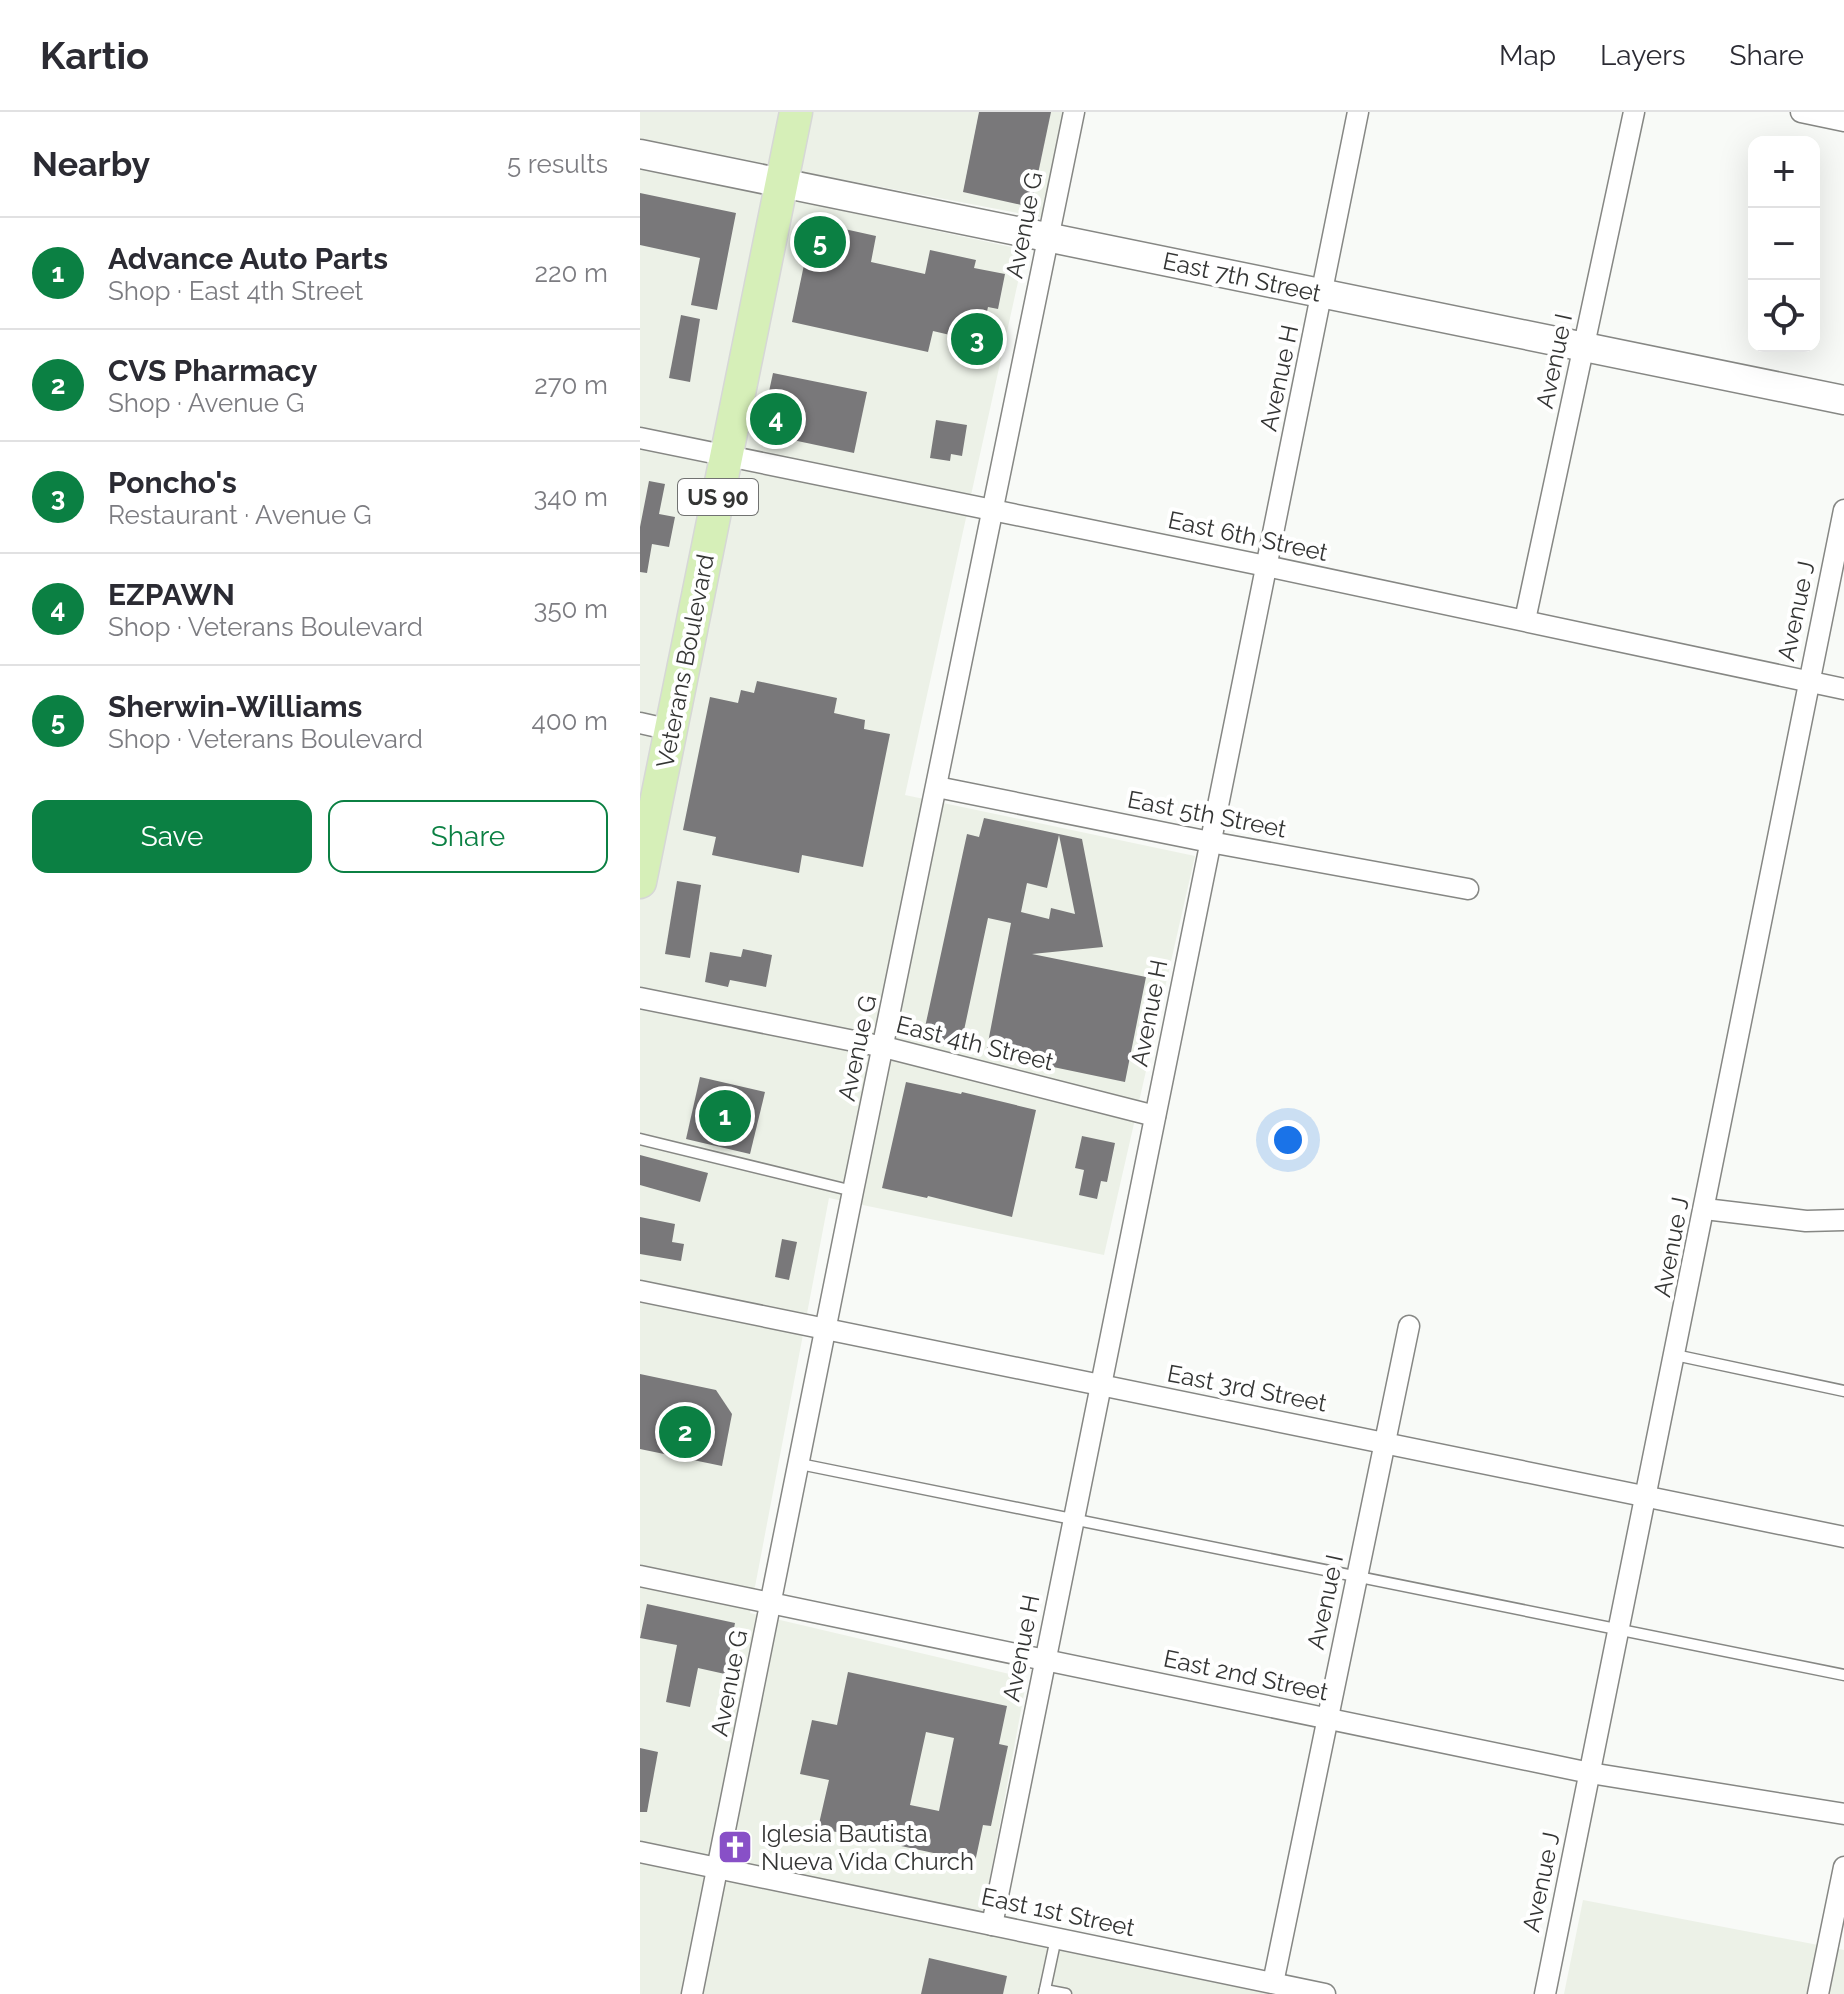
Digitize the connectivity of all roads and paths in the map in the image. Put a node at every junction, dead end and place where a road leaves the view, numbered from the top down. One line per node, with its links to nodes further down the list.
1 (796, 112): 8 (main road, Veterans Boulevard / US 90)
2 (1074, 112): 9 (street, Avenue G)
3 (1358, 112): 10 (street, Avenue H)
4 (1634, 112): 11 (street, Avenue I)
5 (1801, 112): 6 (street)
6 (1844, 121)
7 (640, 154): 8 (street, East 7th Street)
8 (781, 183): 9 (street, East 7th Street); 14 (main road, Veterans Boulevard / US 90)
9 (1048, 238): 10 (street, East 7th Street); 15 (street, Avenue G)
10 (1323, 294): 11 (street, East 7th Street); 17 (street, Avenue H)
11 (1583, 348): 12 (street, East 7th Street); 18 (street, Avenue I)
12 (1844, 400)
13 (640, 438): 14 (street, East 6th Street)
14 (726, 456): 15 (street, East 6th Street); 21 (main road, Veterans Boulevard / US 90)
15 (993, 510): 17 (street, East 6th Street); 22 (street, Avenue G)
16 (1844, 510): 19 (street, Avenue J)
17 (1266, 566): 18 (street, East 6th Street); 23 (street, Avenue H)
18 (1525, 620): 19 (street, East 6th Street)
19 (1807, 682): 20 (street, East 6th Street); 31 (street, Avenue J)
20 (1844, 689)
21 (655, 726): 24 (main road, Veterans Boulevard / US 90)
22 (937, 787): 23 (street, East 5th Street); 27 (street, Avenue G)
23 (1210, 842): 25 (street, East 5th Street); 28 (street, Avenue H)
24 (640, 882)
25 (1468, 889)
26 (640, 998): 27 (street, East 4th Street)
27 (884, 1047): 28 (street, East 4th Street); 30 (street, Avenue G)
28 (1155, 1116): 37 (street, Avenue H)
29 (640, 1139): 30 (lane)
30 (853, 1191): 35 (street, Avenue G)
31 (1705, 1209): 32 (street); 36 (street, Avenue J)
32 (1844, 1220)
33 (640, 1291): 35 (street, East 3rd Street)
34 (1409, 1326): 39 (street, Avenue I)
35 (827, 1329): 37 (street, East 3rd Street); 40 (street, Avenue G)
36 (1675, 1355): 38 (lane); 41 (street, Avenue J)
37 (1101, 1385): 39 (street, East 3rd Street); 42 (street, Avenue H)
38 (1844, 1391)
39 (1385, 1443): 41 (street, East 3rd Street); 45 (street, Avenue I)
40 (800, 1464): 42 (lane); 46 (street, Avenue G)
41 (1646, 1497): 43 (street, East 3rd Street); 47 (street, Avenue J)
42 (1074, 1519): 45 (lane); 48 (street, Avenue H)
43 (1844, 1537)
44 (640, 1576): 46 (street, East 2nd Street)
45 (1357, 1576): 47 (lane); 50 (street, Avenue I)
46 (772, 1603): 48 (street, East 2nd Street); 55 (street, Avenue G)
47 (1619, 1630): 49 (lane); 51 (street, Avenue J)
48 (1045, 1660): 50 (street, East 2nd Street); 56 (street, Avenue H)
49 (1844, 1675)
50 (1328, 1719): 51 (street, East 2nd Street); 58 (street, Avenue I)
51 (1590, 1773): 52 (street, East 2nd Street); 63 (street, Avenue J)
52 (1844, 1814)
53 (640, 1852): 55 (street, East 1st Street)
54 (1844, 1867): 64 (street)
55 (718, 1868): 56 (street, East 1st Street); 61 (street, Avenue G)
56 (992, 1925): 57 (street, East 1st Street)
57 (1056, 1938): 58 (street, East 1st Street); 59 (lane)
58 (1273, 1983): 60 (street, East 1st Street)
59 (1045, 1992): 62 (lane)
60 (1319, 1993)
61 (692, 1994)
62 (1066, 1994)
63 (1545, 1994)
64 (1818, 1994)

